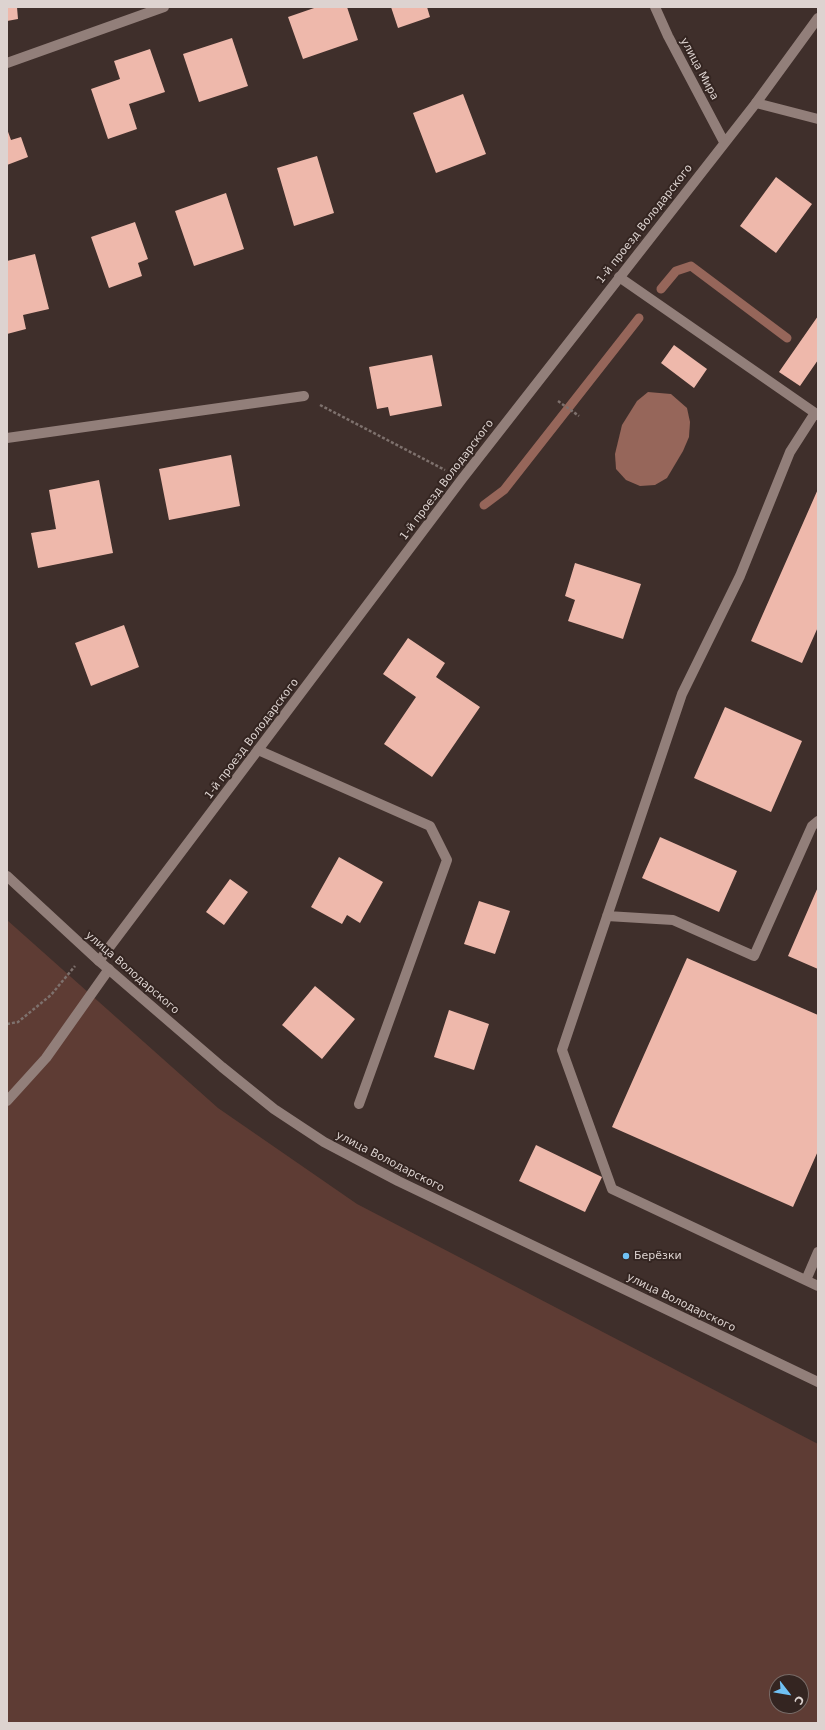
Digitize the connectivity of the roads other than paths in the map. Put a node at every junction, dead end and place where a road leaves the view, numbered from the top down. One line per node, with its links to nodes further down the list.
1 (164, 7): 4 (street)
2 (655, 7): 7 (street, улица Мира)
3 (818, 18): 5 (street, 1-й проезд Володарского)
4 (7, 63)
5 (756, 103): 6 (street); 7 (street, 1-й проезд Володарского)
6 (818, 119)
7 (724, 142): 8 (street, 1-й проезд Володарского)
8 (619, 277): 10 (street); 12 (street, 1-й проезд Володарского)
9 (304, 396): 11 (street)
10 (816, 414): 15 (street)
11 (7, 438)
12 (258, 750): 16 (street, 1-й проезд Володарского); 19 (street)
13 (818, 821): 15 (street)
14 (7, 876): 16 (street, улица Володарского)
15 (607, 916): 21 (street)
16 (99, 960): 17 (street, улица Володарского)
17 (109, 969): 18 (street); 23 (street, улица Володарского)
18 (7, 1101)
19 (359, 1104)
20 (818, 1252): 21 (street)
21 (806, 1280): 22 (street)
22 (818, 1286)
23 (818, 1382)

